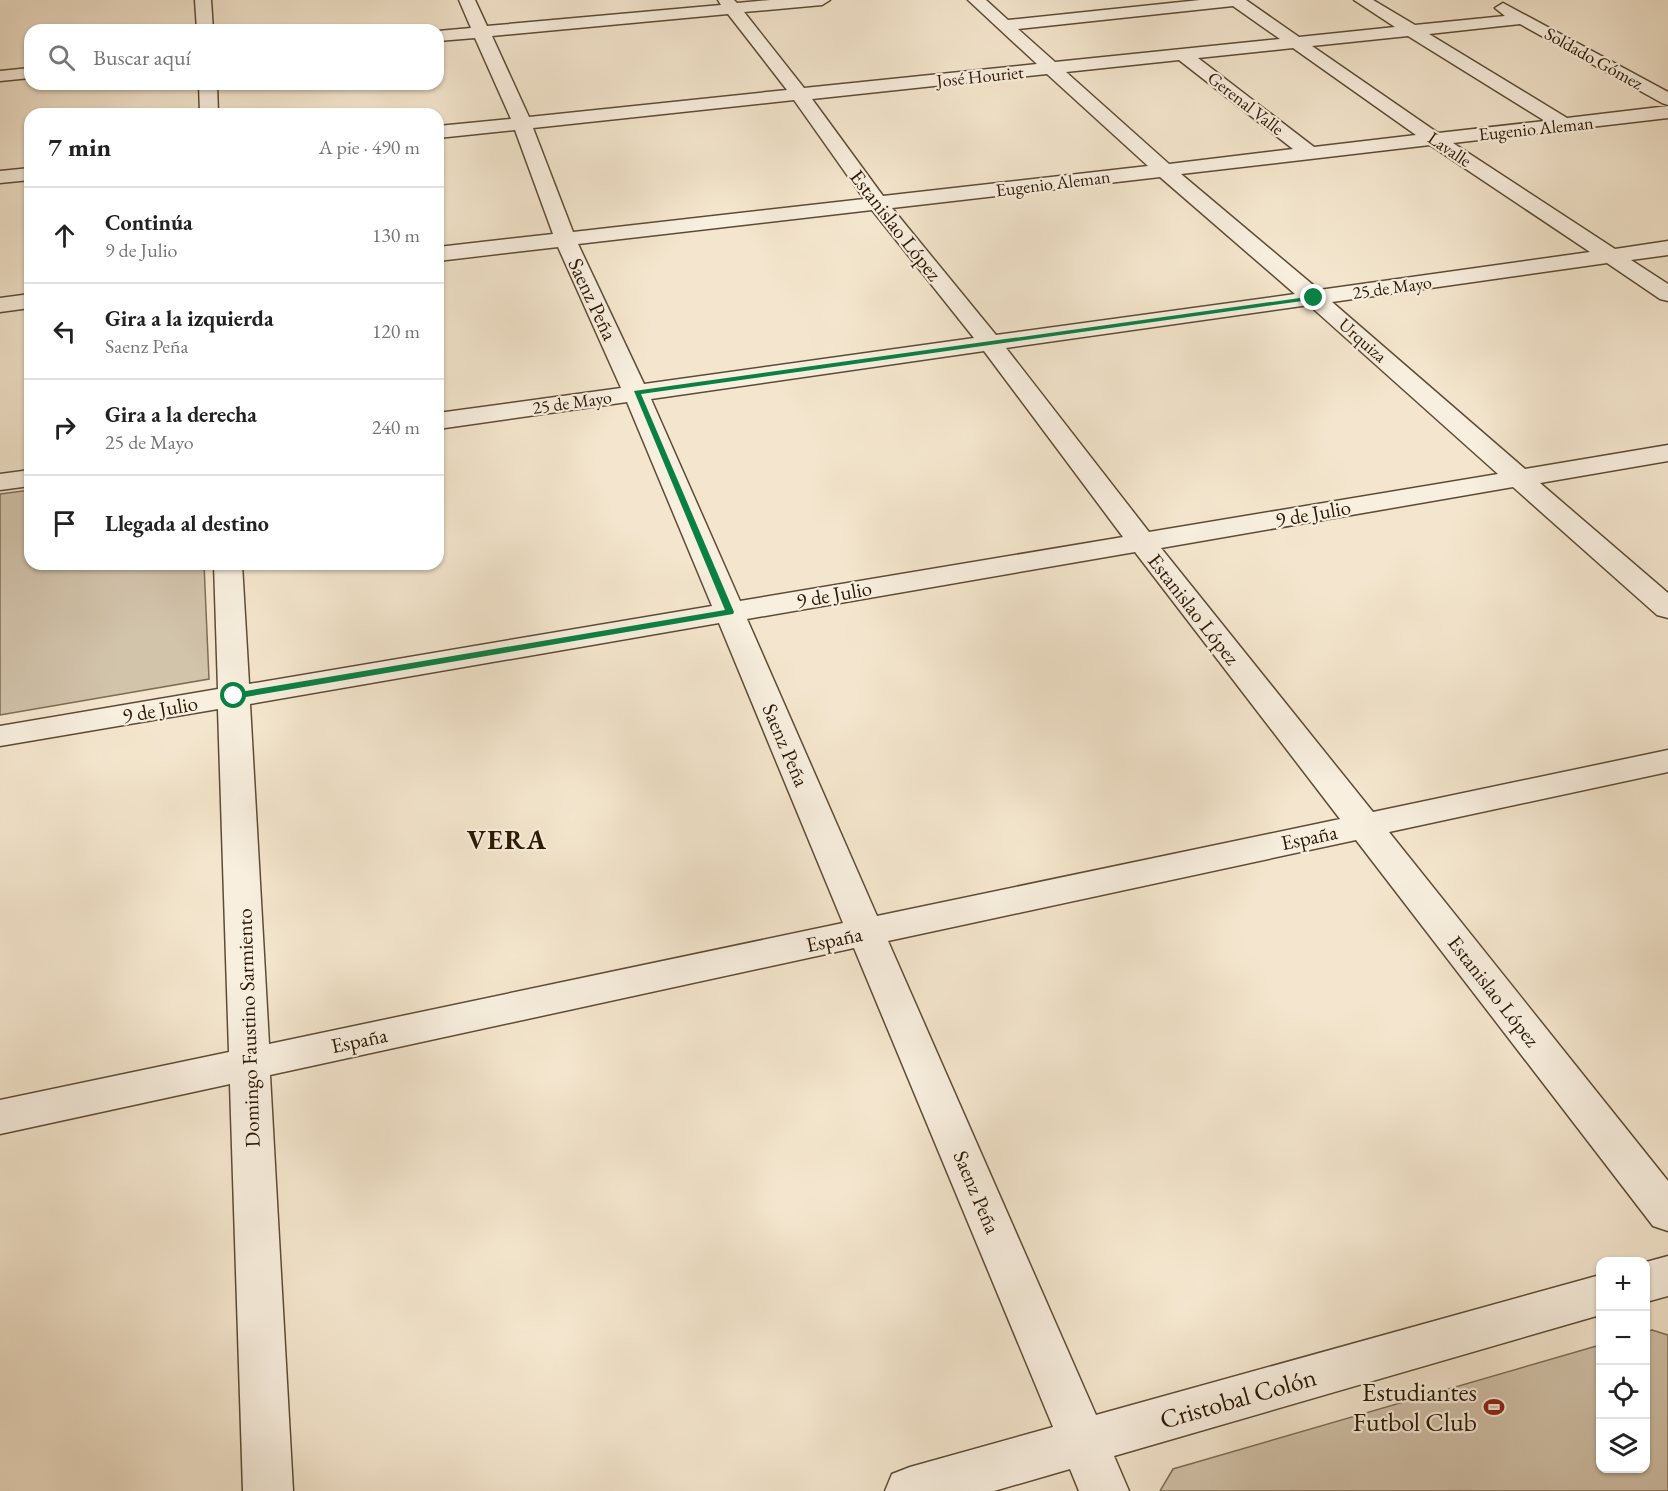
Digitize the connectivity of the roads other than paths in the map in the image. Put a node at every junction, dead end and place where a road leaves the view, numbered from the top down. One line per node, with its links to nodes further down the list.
1 (203, 0): 10 (street)
2 (467, 0): 13 (street, Saenz Peña)
3 (822, 0): 8 (street)
4 (976, 0): 11 (street, Urquiza)
5 (1362, 0): 12 (street)
6 (1488, 0): 9 (street, Soldado Gómez)
7 (1236, 1): 11 (street); 15 (street, Lavalle)
8 (730, 4): 13 (street); 21 (street, Estanislao López)
9 (1522, 19): 12 (street, José Houriet); 22 (street, Soldado Gómez)
10 (205, 24)
11 (1005, 26): 17 (street, Urquiza)
12 (1411, 30): 15 (street, José Houriet); 26 (street)
13 (482, 32): 14 (street); 25 (street, Saenz Peña)
14 (444, 35)
15 (1295, 41): 16 (street, José Houriet); 28 (street, Lavalle)
16 (1182, 54): 17 (street, José Houriet); 29 (street, Gerenal Valle)
17 (1053, 68): 21 (street, José Houriet); 30 (street, Urquiza)
18 (24, 74): 19 (street)
19 (0, 76)
20 (208, 90): 23 (street)
21 (799, 94): 25 (street, José Houriet); 33 (street, Estanislao López)
22 (1668, 99)
23 (209, 108)
24 (1668, 112): 26 (street, Eugenio Aleman)
25 (522, 123): 27 (street, José Houriet); 34 (street, Saenz Peña)
26 (1565, 125): 28 (street, Eugenio Aleman)
27 (444, 131)
28 (1434, 139): 29 (street, Eugenio Aleman); 37 (street, Lavalle)
29 (1311, 153): 30 (street, Eugenio Aleman)
30 (1164, 170): 33 (street, Eugenio Aleman); 39 (street, Urquiza)
31 (24, 175): 32 (street)
32 (0, 177)
33 (877, 203): 34 (street, Eugenio Aleman); 42 (street, Estanislao López)
34 (565, 239): 36 (street, Eugenio Aleman); 43 (street, Saenz Peña)
35 (1668, 248): 37 (street, 25 de Mayo)
36 (444, 253)
37 (1612, 256): 38 (street, Lavalle); 39 (street, 25 de Mayo)
38 (1668, 294)
39 (1314, 298): 42 (street, 25 de Mayo); 46 (street, Urquiza)
40 (24, 302): 41 (street)
41 (0, 305)
42 (990, 343): 43 (street, 25 de Mayo); 49 (street, Estanislao López)
43 (636, 393): 44 (street, 25 de Mayo); 52 (street, Saenz Peña)
44 (444, 420)
45 (1668, 453): 46 (street, 9 de Julio)
46 (1520, 478): 49 (street, 9 de Julio); 51 (street, Urquiza)
47 (24, 479): 48 (street)
48 (0, 482)
49 (1142, 542): 52 (street, 9 de Julio); 56 (street, Estanislao López)
50 (228, 570): 53 (street, Domingo Faustino Sarmiento)
51 (1668, 609)
52 (730, 612): 53 (street, 9 de Julio); 57 (street, Saenz Peña)
53 (234, 696): 54 (street, 9 de Julio); 58 (street, Domingo Faustino Sarmiento)
54 (0, 736)
55 (1668, 761): 56 (street, España)
56 (1365, 826): 57 (street, España); 60 (street, Estanislao López)
57 (866, 932): 58 (street, España); 64 (street, Saenz Peña)
58 (249, 1064): 59 (street, España); 65 (street, Domingo Faustino Sarmiento)
59 (0, 1117)
60 (1668, 1213)
61 (1668, 1276): 62 (street)
62 (1650, 1281)
63 (1596, 1296): 64 (street, Cristobal Colón)
64 (1083, 1442): 66 (street, Cristobal Colón); 67 (street, Saenz Peña)
65 (267, 1491)
66 (910, 1491)
67 (1104, 1491)

